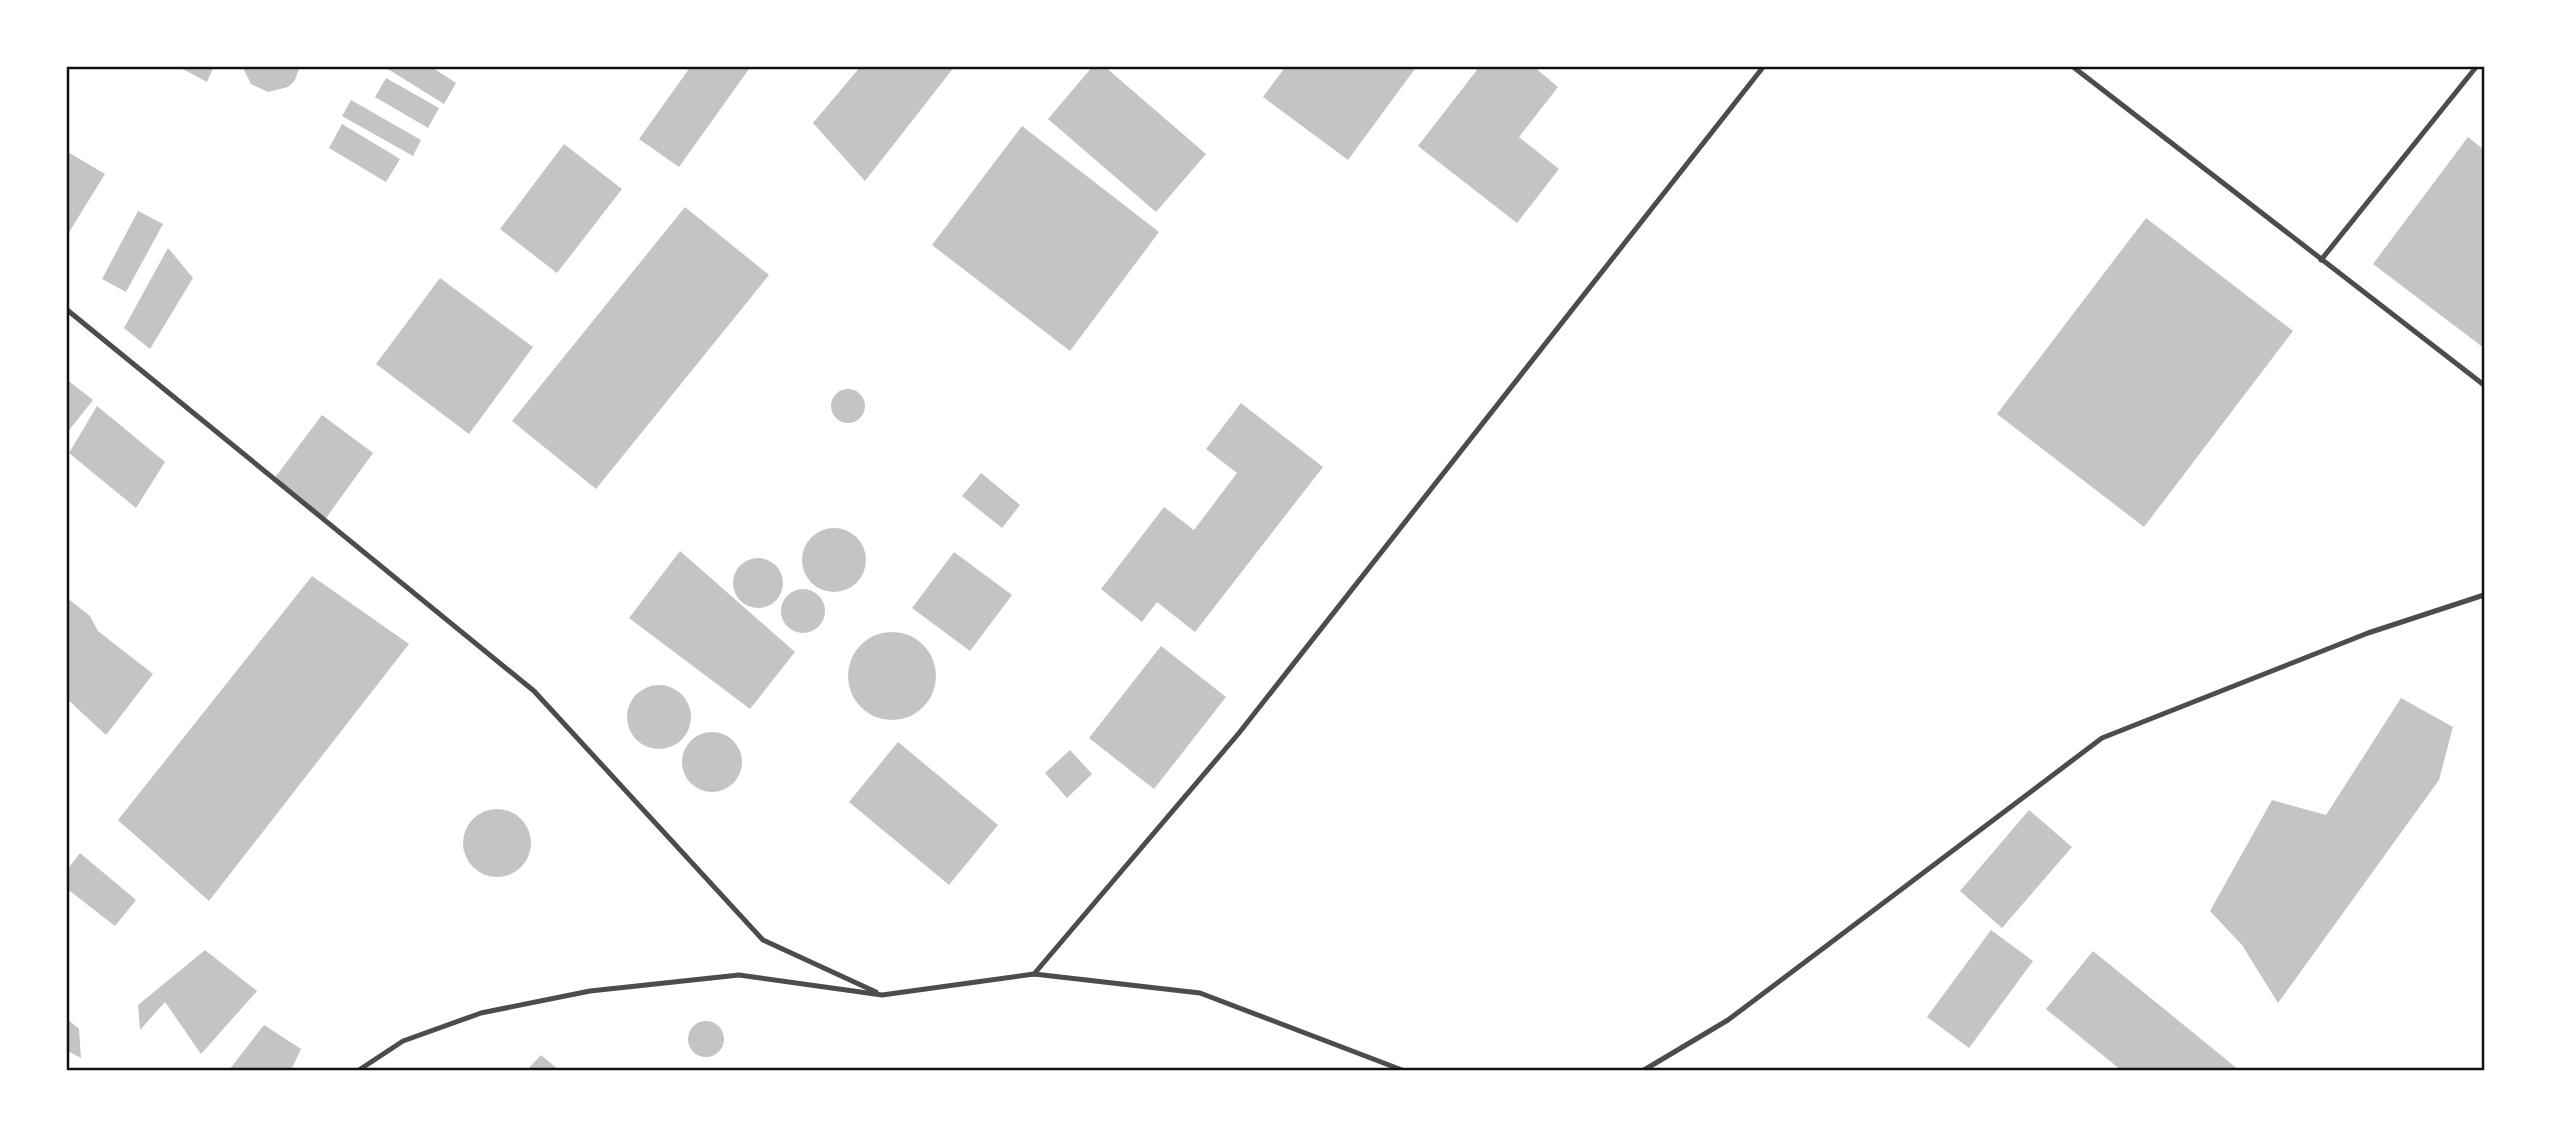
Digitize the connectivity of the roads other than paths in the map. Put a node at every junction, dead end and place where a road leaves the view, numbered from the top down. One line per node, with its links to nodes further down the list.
1 (1764, 66): 8 (lane)
2 (2072, 66): 4 (lane)
3 (2477, 66): 4 (lane)
4 (2321, 260): 6 (lane)
5 (66, 309): 9 (lane)
6 (2484, 385)
7 (2484, 595): 12 (lane)
8 (1034, 974): 9 (lane); 11 (lane)
9 (882, 995): 10 (lane)
10 (359, 1070)
11 (1402, 1070)
12 (1644, 1070)

